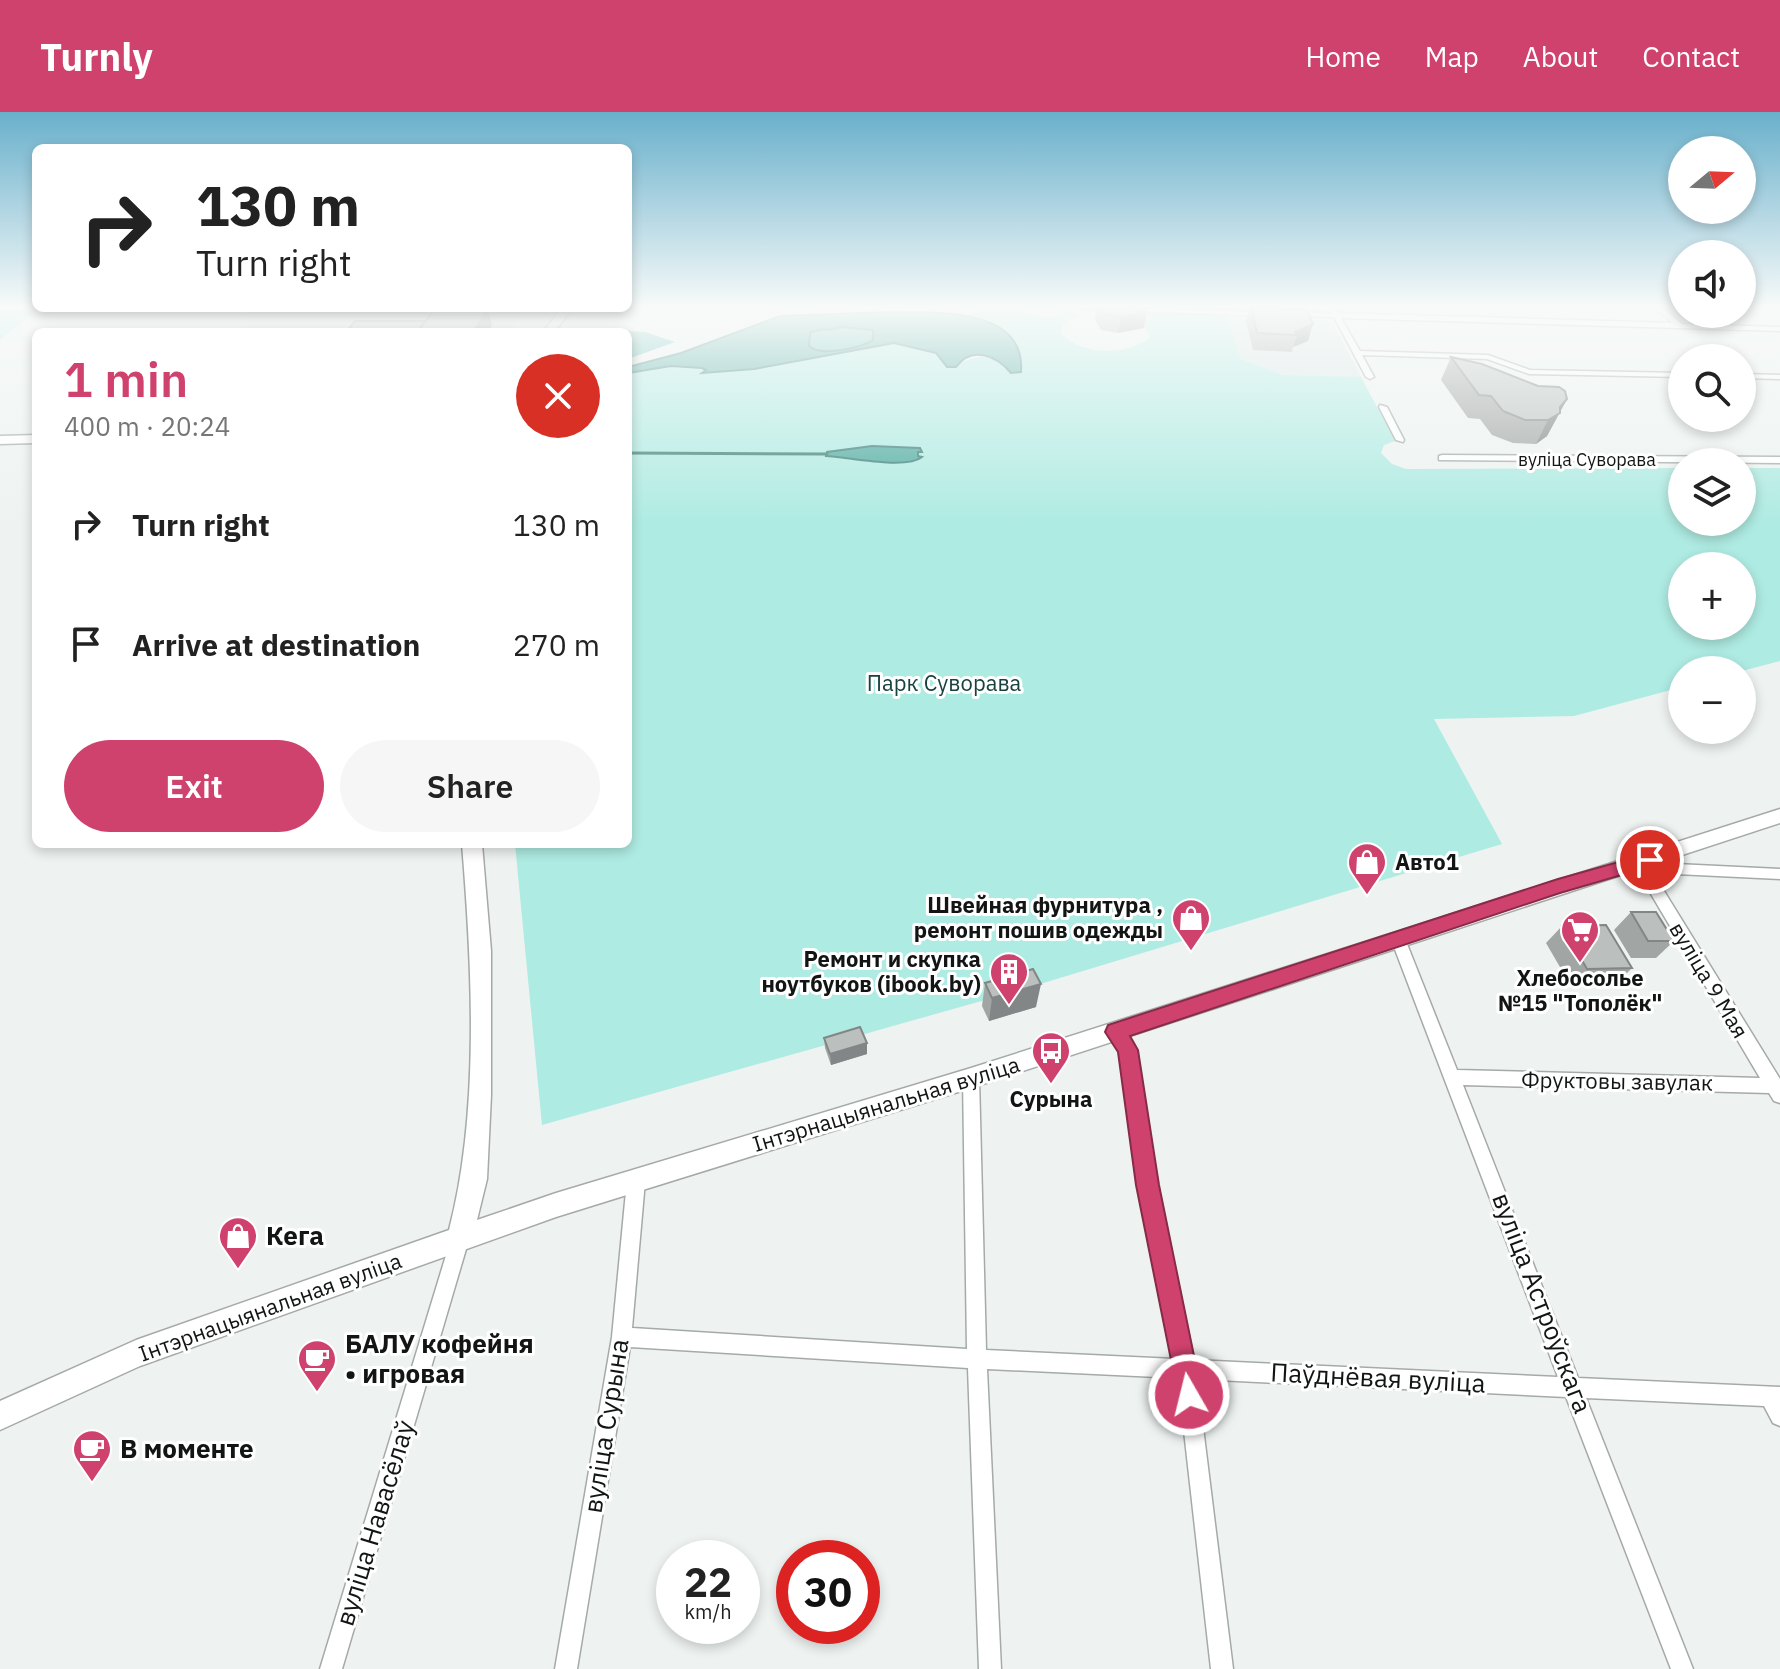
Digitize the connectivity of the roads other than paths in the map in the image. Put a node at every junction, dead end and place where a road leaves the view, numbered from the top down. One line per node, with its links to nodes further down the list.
1 (1383, 407): 4 (street)
2 (32, 439): 3 (main road)
3 (0, 440)
4 (1400, 440)
5 (1442, 458): 6 (street, вуліца Суворава)
6 (1780, 460)
7 (1780, 816): 9 (main road, Інтэрнацыянальная вуліца)
8 (472, 848): 17 (main road)
9 (1644, 861): 10 (street); 11 (main road, Інтэрнацыянальная вуліца); 15 (street, вуліца 9 Мая)
10 (1780, 874)
11 (1398, 939): 12 (main road, Інтэрнацыянальная вуліца); 13 (street, вуліца Астроўскага)
12 (1115, 1032): 14 (main road, Інтэрнацыянальная вуліца); 20 (street)
13 (1453, 1077): 15 (street, Фруктовы завулак); 21 (street, вуліца Астроўскага)
14 (971, 1078): 16 (main road, Інтэрнацыянальная вуліца); 19 (street)
15 (1778, 1089)
16 (636, 1181): 17 (main road, Інтэрнацыянальная вуліца); 18 (street, вуліца Сурына)
17 (460, 1239): 23 (main road, Інтэрнацыянальная вуліца); 25 (street, вуліца Навасёлаў)
18 (622, 1337): 19 (street, Паўднёвая вуліца); 26 (street, вуліца Сурына)
19 (977, 1359): 20 (street, Паўднёвая вуліца); 27 (street)
20 (1186, 1367): 21 (street, Паўднёвая вуліца); 28 (street)
21 (1575, 1389): 22 (street, Паўднёвая вуліца); 29 (street, вуліца Астроўскага)
22 (1775, 1397): 24 (street)
23 (0, 1416)
24 (1780, 1416)
25 (331, 1669)
26 (566, 1669)
27 (990, 1669)
28 (1222, 1669)
29 (1682, 1669)

